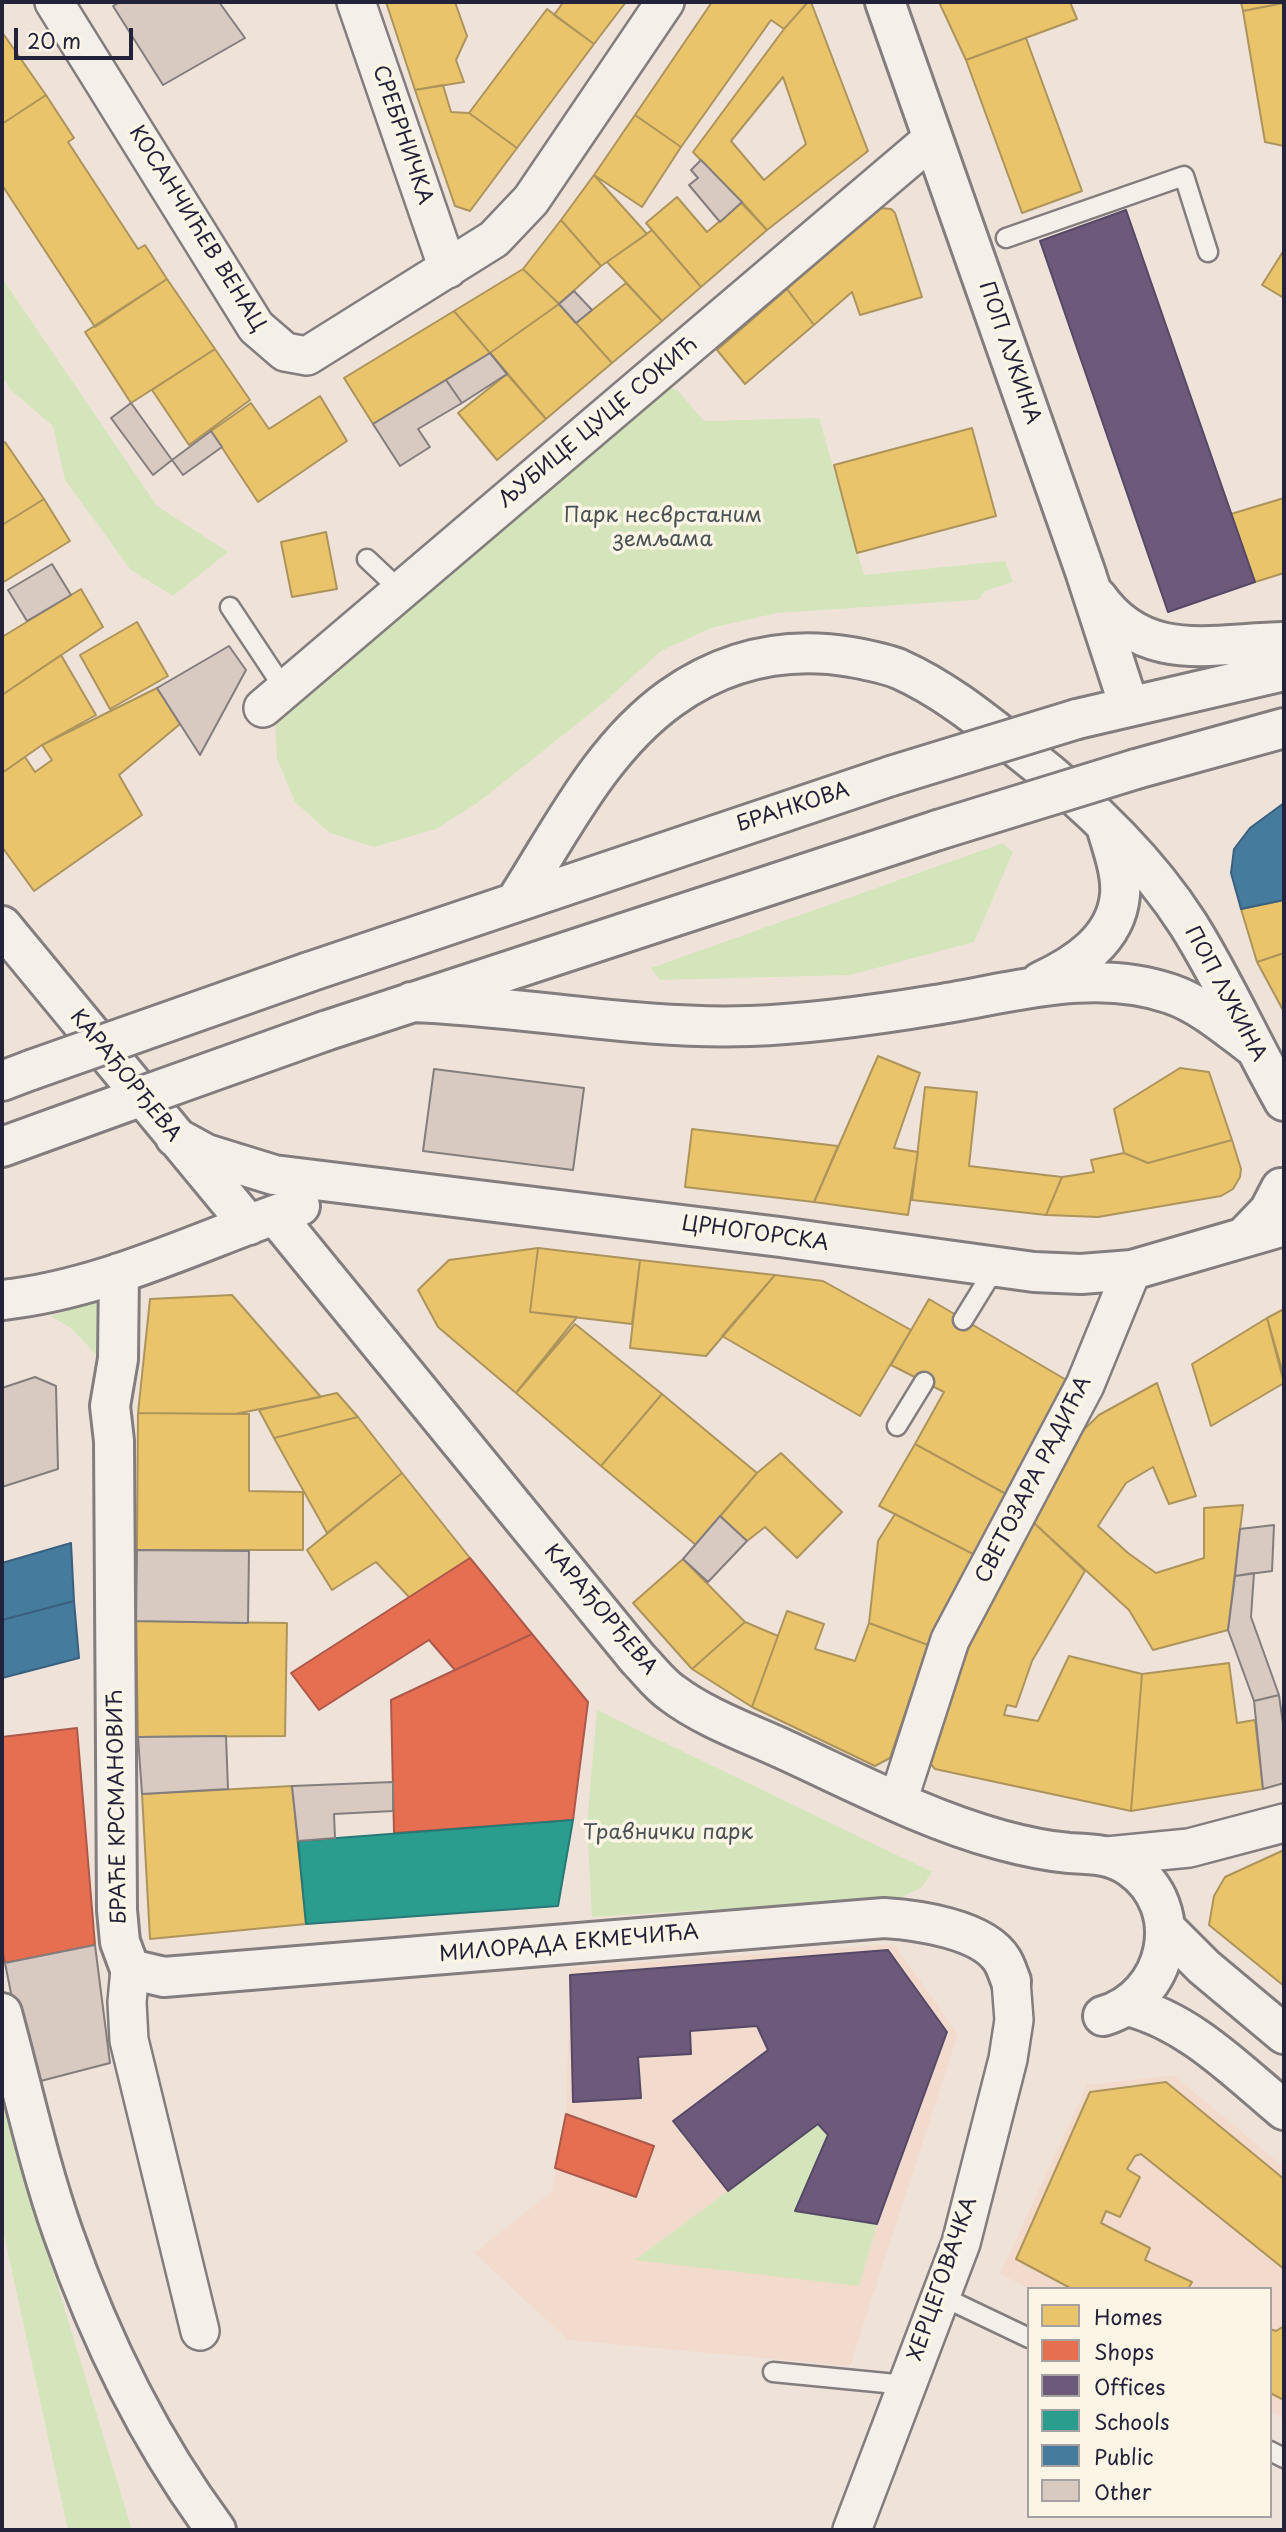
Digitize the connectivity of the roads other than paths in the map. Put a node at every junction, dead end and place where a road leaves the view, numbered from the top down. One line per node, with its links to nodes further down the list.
1 (54, 2): 8 (street, КОСАНЧИЋЕВ ВЕНАЦ)
2 (356, 2): 8 (street, СРЕБРНИЧКА)
3 (666, 2): 8 (street, КОСАНЧИЋЕВ ВЕНАЦ)
4 (885, 2): 5 (main road, ПОП ЛУКИНА)
5 (933, 138): 10 (main road, ПОП ЛУКИНА); 11 (street, ЉУБИЦЕ ЦУЦЕ СОКИЋ)
6 (1006, 238): 7 (lane)
7 (1208, 252)
8 (448, 269)
9 (367, 559): 11 (lane)
10 (1092, 589): 13 (main road); 16 (main road, ПОП ЛУКИНА)
11 (401, 591): 15 (street, ЉУБИЦЕ ЦУЦЕ СОКИЋ)
12 (230, 607): 15 (lane)
13 (1284, 642)
14 (1284, 671): 16 (main road, БРАНКОВА)
15 (274, 699)
16 (1129, 706): 19 (main road, БРАНКОВА, bridge)
17 (1284, 728): 22 (main road, bridge)
18 (1105, 826): 19 (main road, ПОП ЛУКИНА); 21 (main road); 23 (main road, ПОП ЛУКИНА)
19 (516, 901): 24 (main road, БРАНКОВА, bridge)
20 (2, 926): 26 (main road, КАРАЂОРЂЕВА)
21 (1028, 988): 22 (main road); 23 (main road)
22 (411, 1002): 27 (main road, bridge)
23 (1253, 1046): 25 (main road, ПОП ЛУКИНА)
24 (2, 1081)
25 (1284, 1101)
26 (174, 1137): 29 (main road, ЦРНОГОРСКА); 30 (main road, КАРАЂОРЂЕВА)
27 (2, 1147)
28 (1283, 1184): 32 (main road)
29 (377, 1189): 30 (main road, ЦРНОГОРСКА); 33 (main road, ЦРНОГОРСКА)
30 (262, 1220): 35 (main road); 40 (main road, КАРАЂОРЂЕВА)
31 (1284, 1226): 32 (main road)
32 (1245, 1236): 34 (main road)
33 (995, 1268): 34 (main road, ЦРНОГОРСКА); 37 (lane)
34 (1132, 1270): 40 (street, СВЕТОЗАРА РАДИЋА)
35 (119, 1273): 36 (main road); 44 (main road, БРАЋЕ КРСМАНОВИЋ)
36 (2, 1300)
37 (963, 1320)
38 (925, 1382): 39 (lane)
39 (897, 1426)
40 (898, 1801): 42 (main road, КАРАЂОРЂЕВА)
41 (1284, 1823): 42 (street)
42 (1107, 1856): 43 (main road)
43 (1166, 1929): 47 (main road); 48 (main road)
44 (130, 1969): 45 (main road, МИЛОРАДА ЕКМЕЧИЋА); 50 (street, БРАЋЕ КРСМАНОВИЋ)
45 (1006, 1969): 49 (street, ХЕРЦЕГОВАЧКА)
46 (2, 2013): 54 (main road)
47 (1284, 2034)
48 (1284, 2110)
49 (941, 2296): 51 (lane); 53 (street, ХЕРЦЕГОВАЧКА)
50 (200, 2331)
51 (1027, 2336)
52 (773, 2372): 53 (lane)
53 (906, 2385): 55 (street, ХЕРЦЕГОВАЧКА)
54 (216, 2530)
55 (852, 2530)

